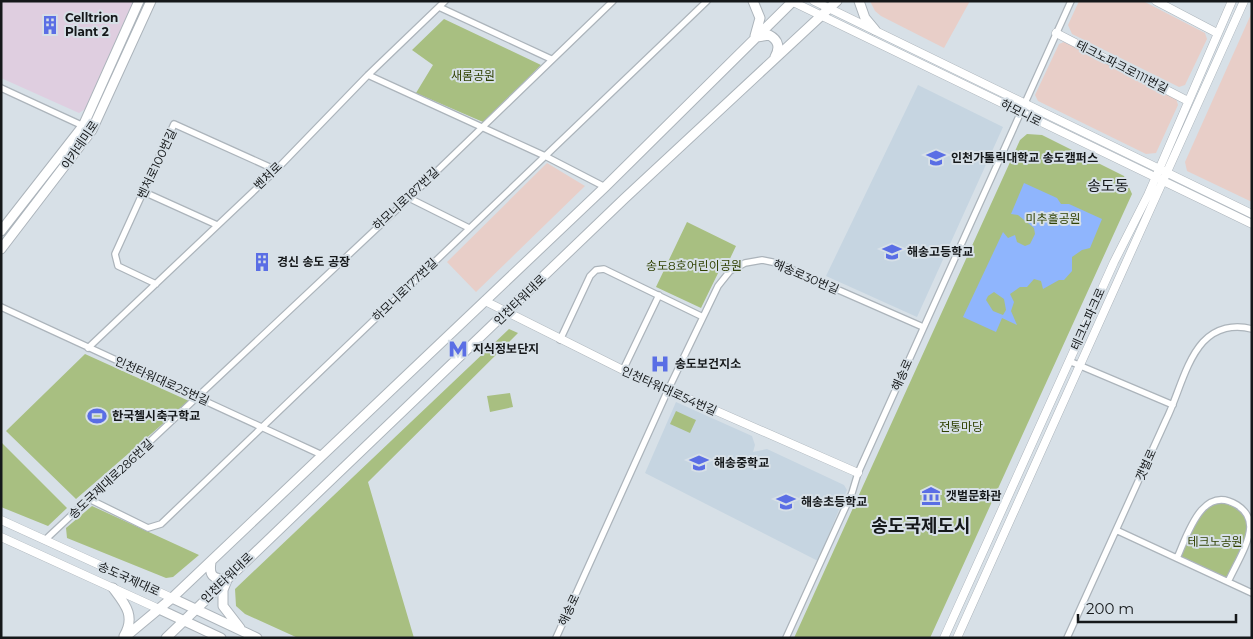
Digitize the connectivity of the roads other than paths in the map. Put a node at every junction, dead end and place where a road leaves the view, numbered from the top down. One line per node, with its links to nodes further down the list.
1 (139, 1): 28 (main road, 아카데미로)
2 (151, 1): 30 (main road, 아카데미로)
3 (445, 1): 15 (street, 벤처로)
4 (613, 1): 21 (street, 하모니로187번길)
5 (707, 1): 31 (street, 하모니로177번길)
6 (754, 1): 20 (main road)
7 (792, 1): 16 (street, 하모니로); 20 (main road, 인천타워대로)
8 (814, 1): 16 (street, 하모니로)
9 (837, 1): 16 (main road, 인천타워대로)
10 (859, 1): 17 (main road)
11 (1071, 1): 18 (street, 해송로)
12 (1156, 1): 19 (street)
13 (1232, 1): 19 (street, 테크노파크로)
14 (1244, 1): 33 (street, 테크노파크로)
15 (439, 7): 21 (street); 23 (street, 벤처로)
16 (825, 12): 17 (street, 하모니로); 22 (main road, 인천타워대로); 27 (street, 하모니로)
17 (875, 30): 26 (street, 하모니로)
18 (1056, 33): 25 (street, 테크노파크로111번길); 26 (street, 해송로)
19 (1217, 33): 25 (street, 테크노파크로)
20 (754, 40): 22 (main road); 35 (main road, 인천타워대로)
21 (551, 59): 29 (street, 하모니로187번길)
22 (774, 60): 48 (main road, 인천타워대로)
23 (368, 75): 29 (street); 32 (street, 벤처로)
24 (1, 88): 28 (street)
25 (1188, 101): 33 (street, 테크노파크로)
26 (1023, 103): 27 (street, 해송로); 33 (street, 하모니로)
27 (1021, 113): 34 (street, 하모니로); 50 (street, 해송로)
28 (83, 126): 30 (street); 42 (main road, 아카데미로)
29 (481, 127): 31 (street); 37 (street, 하모니로187번길)
30 (92, 130): 43 (main road, 아카데미로)
31 (545, 156): 35 (street); 41 (street, 하모니로177번길)
32 (276, 170): 36 (street, 벤처로100번길); 40 (street, 벤처로)
33 (1162, 170): 34 (street, 테크노파크로); 38 (street, 하모니로)
34 (1159, 179): 39 (street, 하모니로); 54 (street, 테크노파크로); 55 (street, 테크노파크로)
35 (605, 188): 46 (main road, 인천타워대로)
36 (144, 192): 40 (street); 44 (street, 벤처로100번길)
37 (408, 198): 41 (street); 58 (street, 하모니로187번길)
38 (1252, 214)
39 (1252, 224)
40 (217, 225): 44 (street, 벤처로)
41 (469, 228): 60 (street, 하모니로177번길)
42 (1, 231)
43 (1, 249)
44 (156, 284): 53 (street, 벤처로)
45 (659, 295): 49 (street); 52 (street); 56 (street)
46 (485, 301): 48 (street, 인천타워대로54번길); 61 (main road, 인천타워대로)
47 (1, 308): 53 (street, 인천타워대로25번길)
48 (508, 312): 52 (street, 인천타워대로54번길); 70 (main road, 인천타워대로)
49 (703, 317): 50 (street, 해송로30번길); 57 (street, 해송로30번길)
50 (923, 327): 62 (street, 해송로)
51 (1252, 329): 59 (street, 갯벌로)
52 (560, 340): 56 (street, 인천타워대로54번길)
53 (88, 348): 58 (street, 인천타워대로25번길)
54 (1069, 361): 55 (street); 85 (street, 테크노파크로)
55 (1080, 366): 59 (street); 86 (street, 테크노파크로)
56 (623, 370): 57 (street, 인천타워대로54번길)
57 (668, 390): 62 (street, 인천타워대로54번길); 83 (street, 해송로)
58 (198, 397): 60 (street, 인천타워대로25번길); 63 (street, 송도국제대로286번길)
59 (1173, 405): 65 (street, 갯벌로)
60 (262, 426): 61 (street, 인천타워대로25번길); 63 (street, 하모니로177번길)
61 (322, 455): 69 (main road, 인천타워대로)
62 (858, 473): 84 (street, 해송로)
63 (89, 499): 67 (street, 송도국제대로286번길)
64 (1, 520): 67 (street, 송도국제대로)
65 (1116, 530): 68 (street); 87 (street, 갯벌로)
66 (1, 537): 72 (street, 송도국제대로)
67 (45, 540): 74 (street, 송도국제대로)
68 (1177, 558): 71 (street); 71 (street)
69 (211, 562): 70 (main road); 74 (main road, 인천타워대로)
70 (227, 577): 75 (main road, 인천타워대로); 78 (main road)
71 (1228, 582): 73 (street)
72 (113, 588): 76 (street, 송도국제대로); 79 (main road)
73 (1252, 592)
74 (172, 598): 75 (main road, 송도국제대로); 76 (main road, 인천타워대로)
75 (194, 609): 77 (main road, 인천타워대로); 78 (main road, 송도국제대로)
76 (160, 610): 77 (main road, 송도국제대로); 79 (main road, 인천타워대로)
77 (184, 621): 80 (main road, 인천타워대로); 81 (main road, 송도국제대로)
78 (243, 632): 82 (main road, 송도국제대로)
79 (123, 638)
80 (166, 638)
81 (221, 638)
82 (257, 638)
83 (556, 638)
84 (786, 638)
85 (944, 638)
86 (957, 638)
87 (1067, 638)

